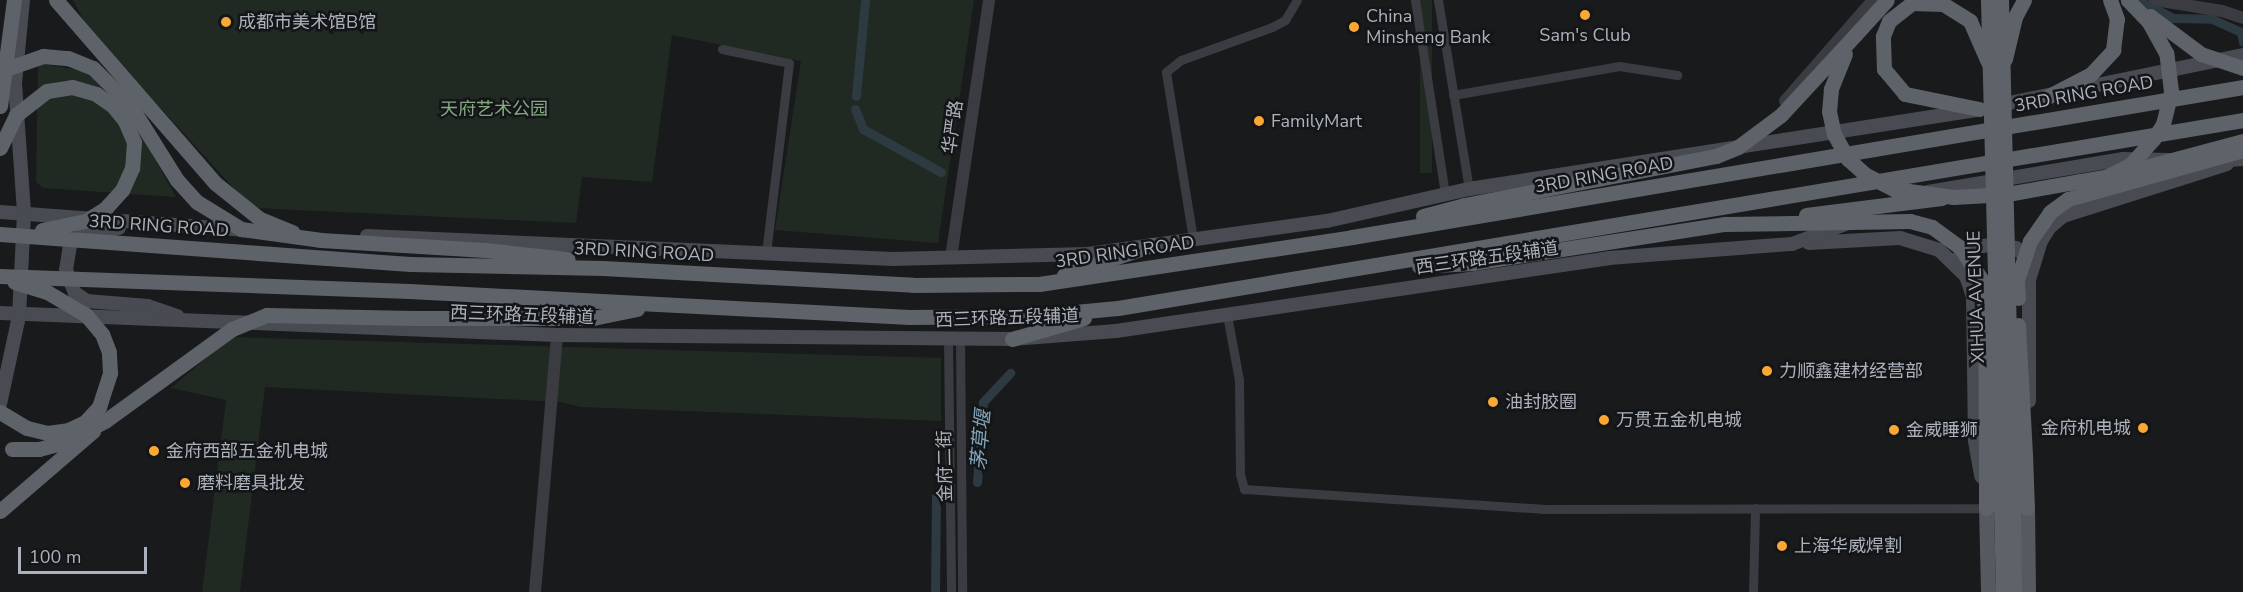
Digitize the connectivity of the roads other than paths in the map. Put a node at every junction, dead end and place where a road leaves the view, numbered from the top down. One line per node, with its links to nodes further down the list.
1 (14, 0): 27 (highway)
2 (23, 0): 39 (main road)
3 (56, 0): 45 (highway, bridge)
4 (989, 0): 49 (street, 华严路)
5 (1298, 0): 44 (street)
6 (1415, 0): 36 (street)
7 (1438, 0): 25 (street)
8 (1872, 0): 31 (street)
9 (1887, 0): 17 (highway)
10 (1988, 0): 20 (highway, XIHUA AVENUE, bridge)
11 (2001, 0): 20 (highway, XIHUA AVENUE, bridge)
12 (2024, 0): 20 (highway, bridge)
13 (2110, 0): 26 (highway)
14 (2129, 0): 21 (highway, bridge); 34 (highway, bridge)
15 (2155, 0): 16 (street)
16 (2243, 18)
17 (1855, 35): 37 (highway, bridge); 43 (highway, bridge)
18 (722, 49): 48 (street)
19 (2243, 55): 26 (main road)
20 (1996, 68): 28 (highway); 64 (highway, XIHUA AVENUE, bridge)
21 (2243, 68)
22 (0, 71): 45 (highway, bridge)
23 (1677, 75): 25 (street)
24 (2243, 87): 43 (highway, 3RD RING ROAD)
25 (1453, 95): 35 (street)
26 (2047, 97): 28 (main road)
27 (0, 106)
28 (1979, 109): 31 (main road)
29 (2243, 120): 53 (highway)
30 (2243, 141): 34 (highway, bridge)
31 (1722, 147): 35 (main road)
32 (0, 148): 42 (highway, bridge)
33 (2241, 156): 46 (main road, 西三环路五段辅道); 51 (main road); 55 (highway, bridge)
34 (2108, 176): 37 (highway, bridge)
35 (1469, 189): 36 (main road)
36 (1445, 194): 44 (main road)
37 (1953, 197): 40 (highway, bridge)
38 (0, 212): 39 (main road)
39 (24, 212): 41 (main road); 62 (main road)
40 (1725, 224): 53 (highway); 57 (highway, bridge)
41 (138, 225): 48 (main road); 63 (main road)
42 (2, 234): 52 (highway, 3RD RING ROAD, bridge)
43 (1352, 237): 56 (highway, 3RD RING ROAD)
44 (1193, 238): 47 (main road)
45 (321, 240): 52 (highway, bridge)
46 (1792, 244): 50 (main road); 61 (main road, 西三环路五段辅道)
47 (1152, 245): 49 (main road); 56 (highway)
48 (766, 253): 49 (main road)
49 (951, 258)
50 (1953, 262): 51 (main road); 76 (main road)
51 (2033, 262): 76 (main road)
52 (603, 268): 56 (highway, 3RD RING ROAD)
53 (1354, 268): 59 (highway)
54 (0, 277): 58 (highway, bridge); 72 (highway, bridge)
55 (2017, 280): 64 (highway, bridge); 69 (highway, bridge)
56 (1039, 284)
57 (1985, 285): 64 (highway, bridge); 70 (highway, bridge)
58 (658, 304): 59 (highway); 73 (highway, bridge)
59 (1118, 308): 67 (highway)
60 (0, 313): 62 (main road, 西三环路五段辅道)
61 (1227, 315): 67 (main road, 西三环路五段辅道); 75 (street)
62 (18, 316): 63 (main road, 西三环路五段辅道); 71 (main road)
63 (193, 321): 65 (main road, 西三环路五段辅道)
64 (2002, 323): 68 (highway, XIHUA AVENUE, bridge)
65 (557, 335): 66 (main road, 西三环路五段辅道); 78 (street)
66 (954, 339): 67 (main road, 西三环路五段辅道); 79 (street, 金府二街); 80 (street, 金府二街)
67 (1012, 339)
68 (2003, 352): 69 (highway, bridge); 70 (highway, bridge); 76 (highway, XIHUA AVENUE, bridge)
69 (2022, 388): 76 (highway, bridge)
70 (1985, 390): 76 (highway, bridge)
71 (0, 404)
72 (0, 412)
73 (105, 421): 74 (highway, bridge); 77 (highway, bridge)
74 (0, 446)
75 (1755, 508): 76 (street); 81 (street)
76 (2007, 508): 82 (main road); 83 (highway, XIHUA AVENUE); 84 (highway, XIHUA AVENUE); 85 (main road)
77 (0, 511)
78 (535, 592)
79 (951, 592)
80 (963, 592)
81 (1753, 592)
82 (1988, 592)
83 (2003, 592)
84 (2014, 592)
85 (2028, 592)

